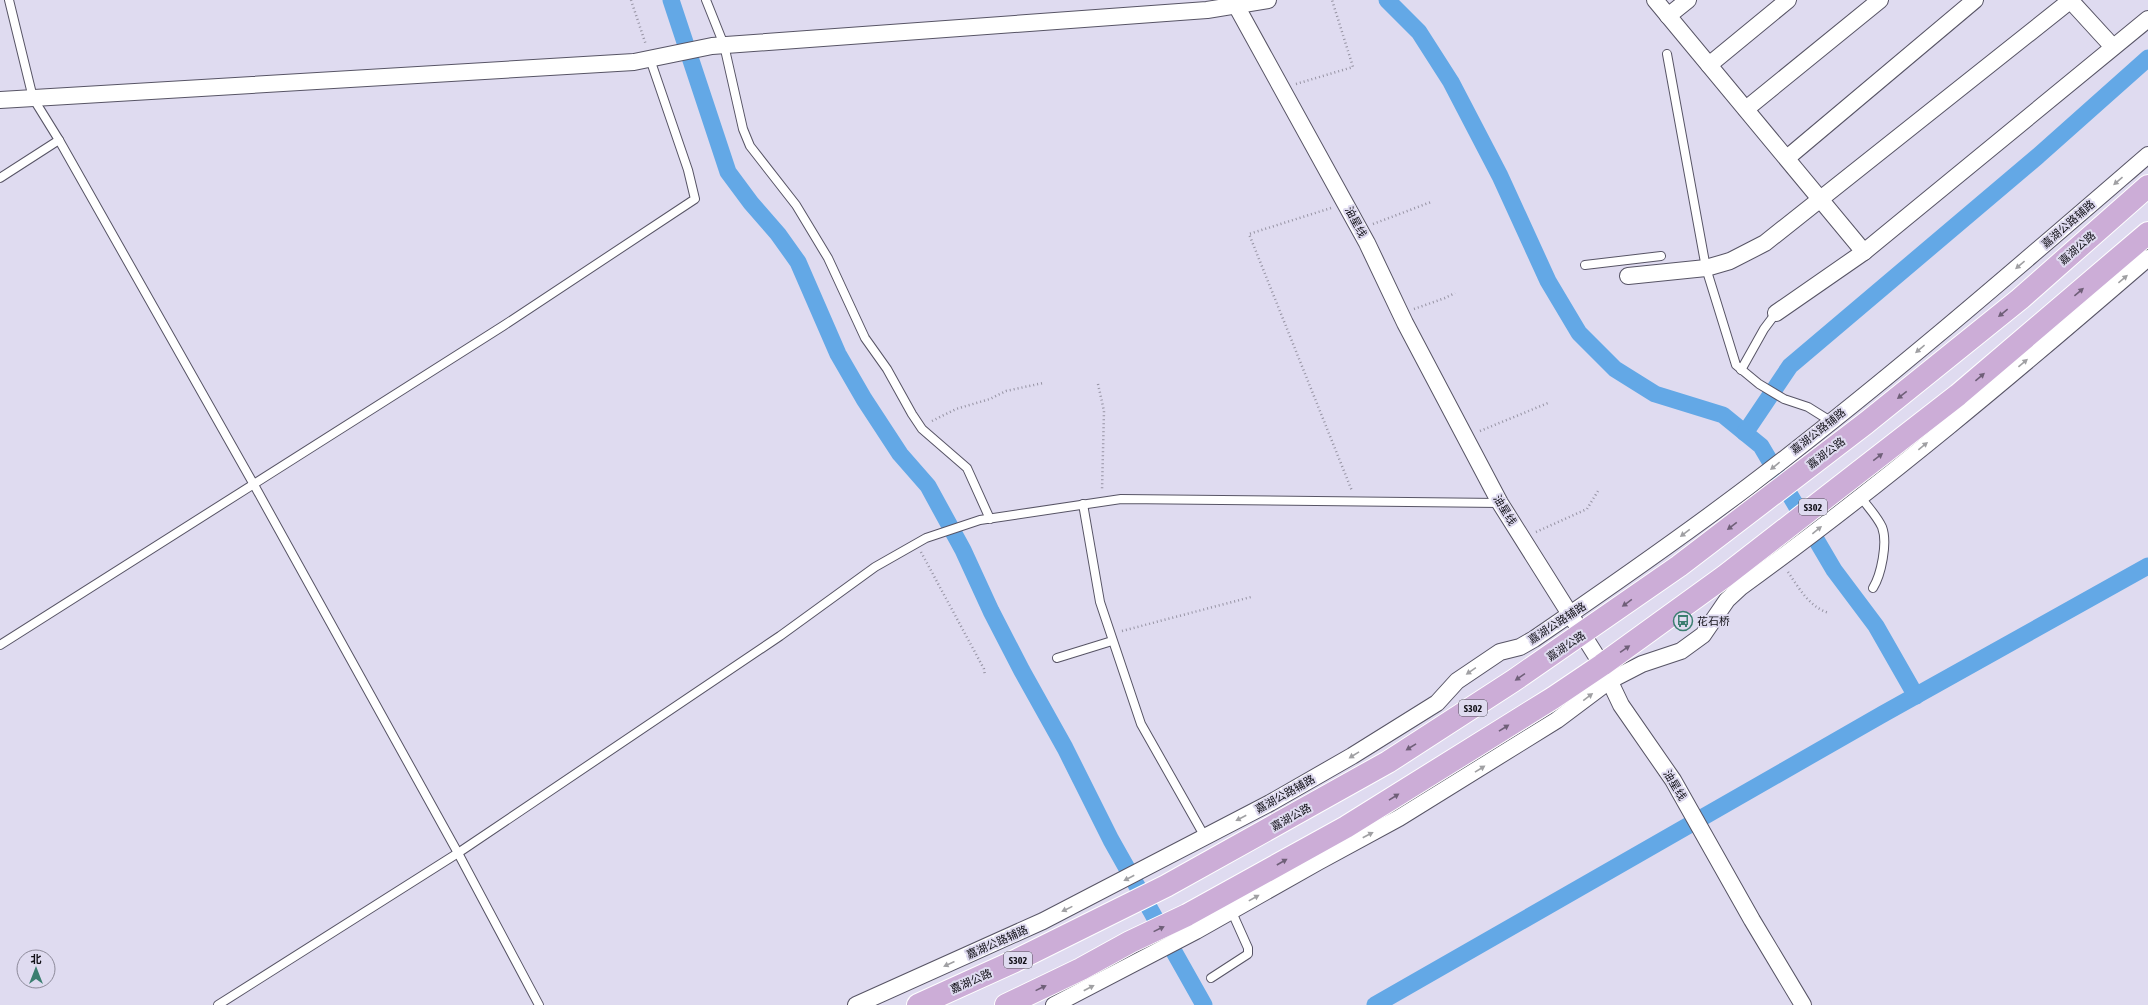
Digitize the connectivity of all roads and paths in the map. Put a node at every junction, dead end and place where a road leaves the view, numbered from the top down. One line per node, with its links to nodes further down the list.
1 (10, 0): 21 (lane)
2 (631, 0): 18 (path)
3 (706, 0): 15 (lane)
4 (1268, 0): 12 (street)
5 (1332, 0): 20 (path)
6 (1655, 0): 13 (street)
7 (1688, 0): 13 (street)
8 (1788, 0): 19 (street)
9 (1880, 0): 23 (street)
10 (1975, 0): 26 (street)
11 (2070, 0): 16 (street); 29 (street)
12 (1234, 2): 15 (street); 20 (street, 油星线)
13 (1668, 16): 19 (street)
14 (2148, 19): 16 (street)
15 (718, 46): 18 (street); 49 (lane)
16 (2113, 47): 34 (street)
17 (1667, 54): 39 (lane)
18 (656, 57): 21 (street); 51 (lane)
19 (1709, 65): 23 (street)
20 (1282, 88): 31 (street, 油星线)
21 (33, 98): 22 (street); 24 (lane)
22 (0, 100)
23 (1746, 109): 26 (street)
24 (59, 140): 27 (lane); 51 (lane)
25 (2148, 155): 48 (street, 嘉湖公路辅路, one-way to 48)
26 (1787, 158): 29 (street)
27 (0, 178)
28 (2148, 186): 66 (main road, 嘉湖公路 / S302, one-way to 66)
29 (1821, 200): 34 (street); 39 (street)
30 (1431, 202): 32 (path)
31 (1346, 204): 32 (street, 油星线); 54 (path)
32 (1360, 230): 43 (street, 油星线)
33 (2148, 233): 53 (main road, one-way to 33)
34 (1864, 252): 42 (street)
35 (1661, 256): 37 (lane)
36 (2148, 258): 53 (street, one-way to 36)
37 (1637, 259): 38 (lane); 40 (lane)
38 (1585, 265)
39 (1706, 268): 40 (street); 44 (lane)
40 (1633, 275)
41 (1455, 292): 43 (path)
42 (1776, 314): 44 (lane)
43 (1401, 315): 50 (street, 油星线)
44 (1741, 370): 48 (lane)
45 (1043, 383): 49 (path)
46 (1098, 384): 55 (path)
47 (1548, 403): 50 (path)
48 (1832, 422): 65 (street, 嘉湖公路辅路, one-way to 65)
49 (922, 429): 58 (lane)
50 (1464, 437): 56 (street, 油星线)
51 (253, 483): 68 (lane); 73 (lane)
52 (1598, 491): 59 (path)
53 (1852, 494): 61 (street, one-way to 53); 62 (lane); 70 (main road, S302, one-way to 53)
54 (1352, 501): 55 (lane); 56 (lane)
55 (1102, 502): 57 (lane)
56 (1500, 503): 59 (street, 油星线)
57 (1083, 504): 58 (lane); 67 (lane)
58 (990, 519): 60 (lane)
59 (1523, 539): 65 (street, 油星线)
60 (916, 543): 71 (path); 73 (lane)
61 (1783, 557): 64 (path); 70 (street)
62 (1873, 588)
63 (1251, 597): 67 (path)
64 (1828, 613)
65 (1571, 614): 66 (street, 油星线); 72 (street, 嘉湖公路辅路, one-way to 72)
66 (1583, 634): 70 (street, 油星线); 81 (main road, 嘉湖公路 / S302, one-way to 81)
67 (1111, 638): 69 (lane); 72 (lane)
68 (0, 645)
69 (1056, 658)
70 (1606, 673): 74 (street, one-way to 70); 75 (main road, S302, one-way to 70); 84 (street, 油星线)
71 (985, 676)
72 (1205, 837): 80 (street, 嘉湖公路辅路, one-way to 80)
73 (458, 853): 78 (lane); 79 (lane)
74 (1231, 910): 75 (street); 77 (lane)
75 (1191, 923): 76 (main road, S302, one-way to 75)
76 (1136, 951): 82 (main road, S302, one-way to 76); 83 (street, one-way to 76)
77 (1211, 978)
78 (218, 1005)
79 (539, 1005)
80 (856, 1005)
81 (918, 1005)
82 (1006, 1005)
83 (1054, 1005)
84 (1803, 1005)

